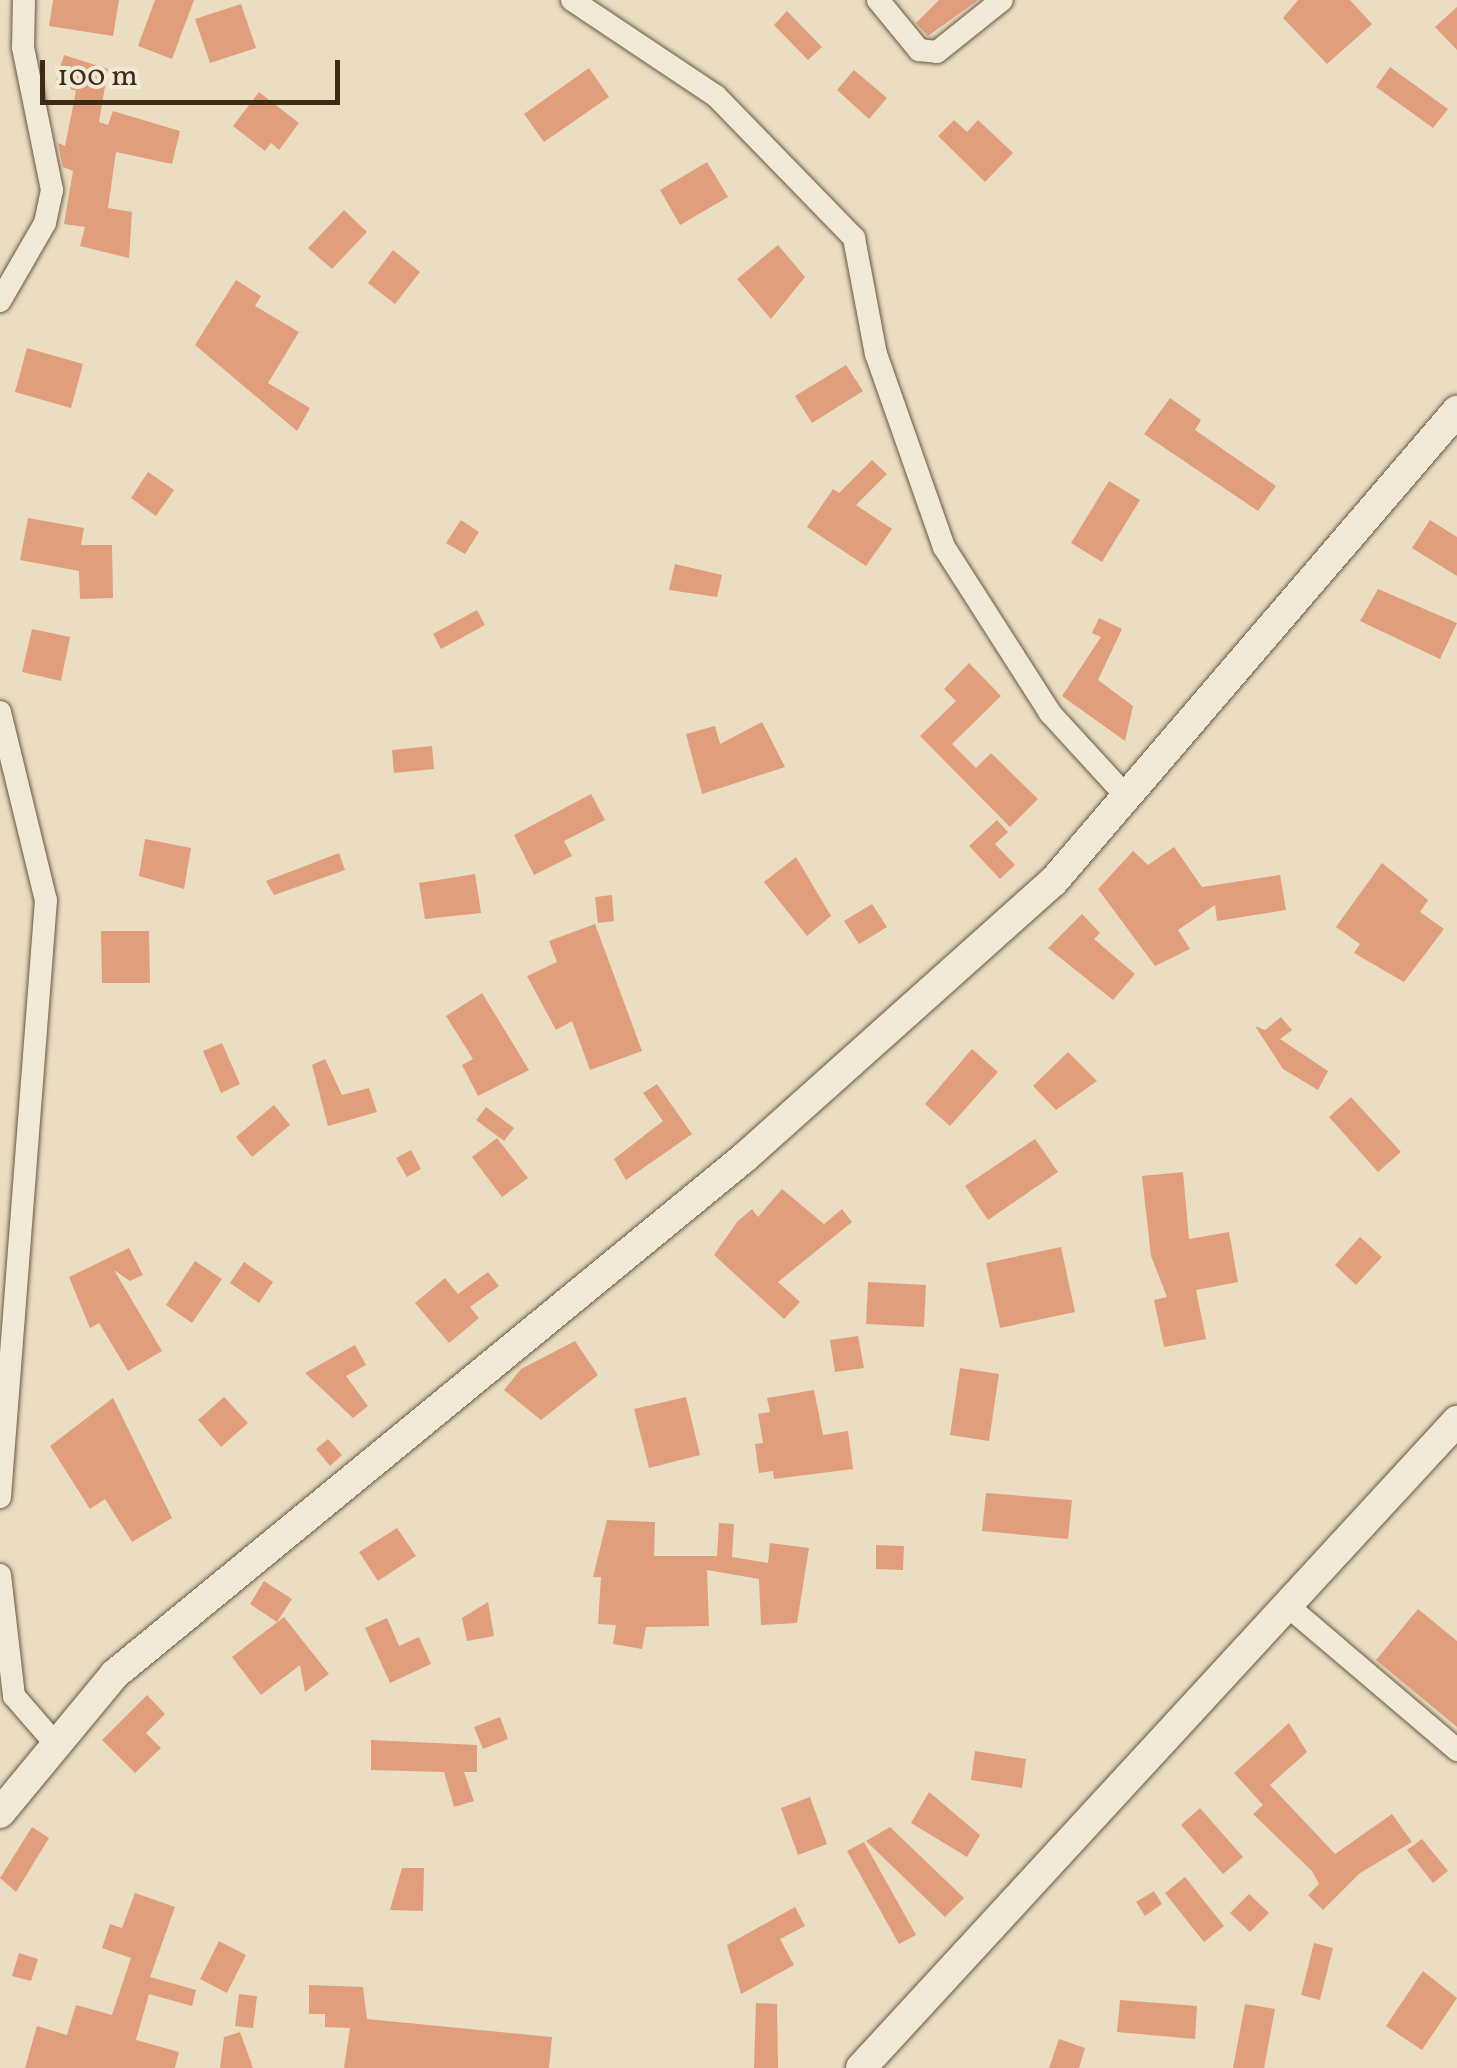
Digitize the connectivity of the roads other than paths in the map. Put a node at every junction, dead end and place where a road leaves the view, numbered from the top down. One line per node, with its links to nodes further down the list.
1 (24, 0): 5 (street)
2 (572, 0): 8 (street)
3 (878, 0): 4 (street)
4 (1002, 0)
5 (0, 301)
6 (1457, 412): 8 (street)
7 (0, 712): 10 (street)
8 (1128, 798): 13 (street)
9 (1457, 1422): 12 (street)
10 (0, 1497)
11 (0, 1575): 13 (street)
12 (1289, 1607): 14 (street); 16 (street)
13 (53, 1741): 15 (street)
14 (1457, 1750)
15 (0, 1814)
16 (861, 2068)

